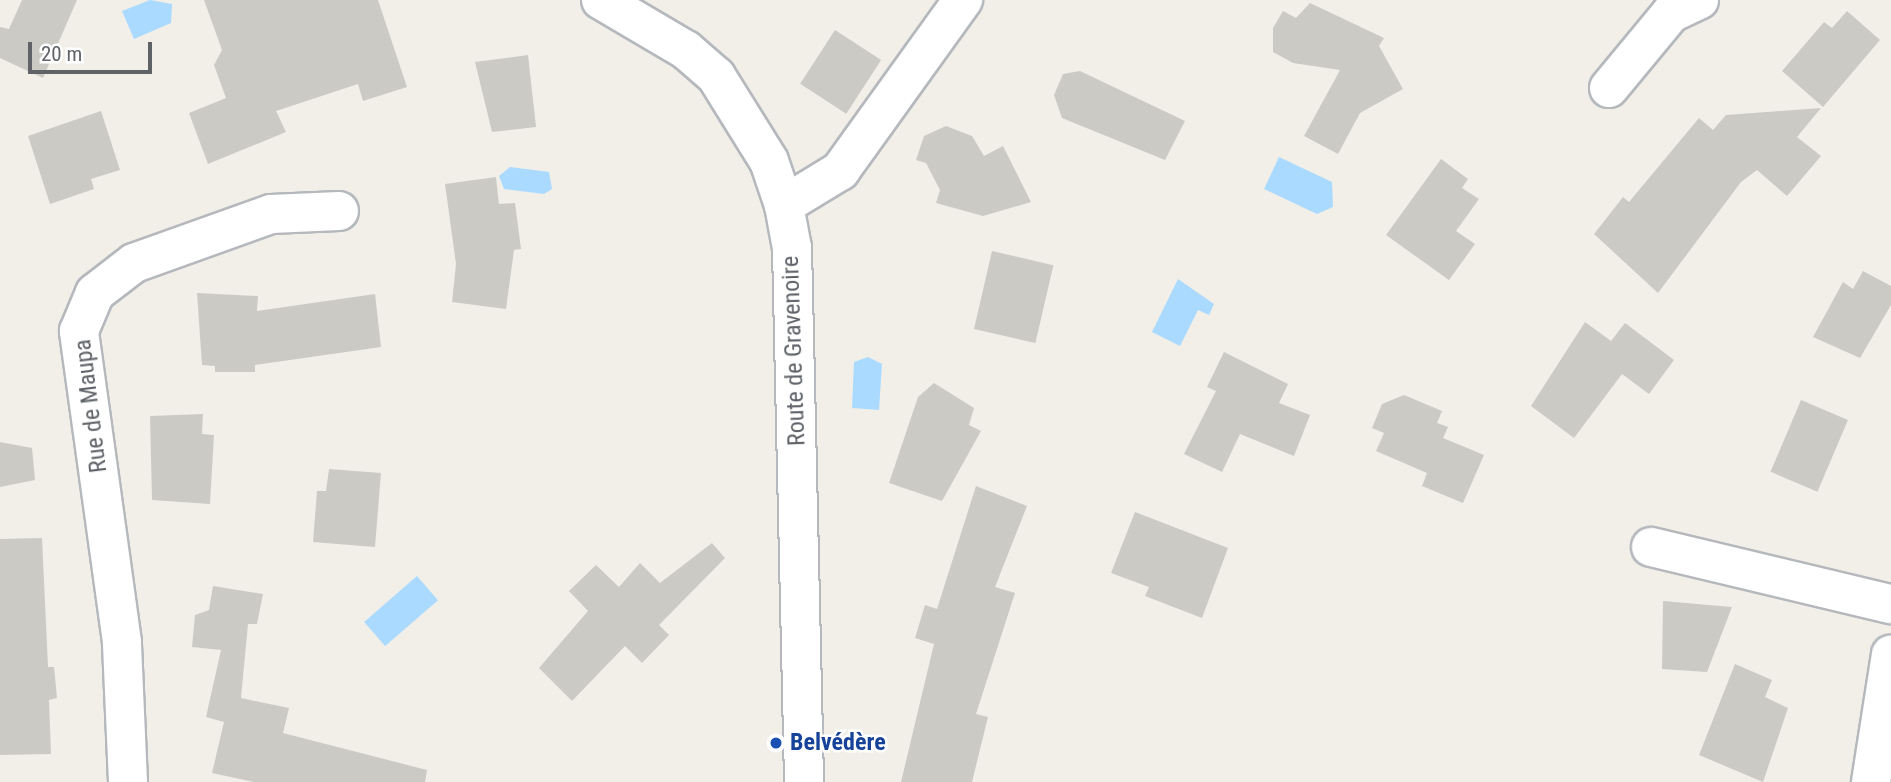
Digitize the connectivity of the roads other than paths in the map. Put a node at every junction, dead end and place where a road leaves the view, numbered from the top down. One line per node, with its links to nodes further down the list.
1 (601, 0): 5 (street, Route de Gravenoire)
2 (963, 0): 5 (street)
3 (1699, 0): 4 (street)
4 (1609, 88)
5 (784, 205): 11 (street, Route de Gravenoire)
6 (339, 211): 10 (street, Rue de Maupa)
7 (1651, 547): 8 (street)
8 (1891, 604)
9 (1891, 654): 12 (street)
10 (128, 782)
11 (804, 782)
12 (1871, 782)

